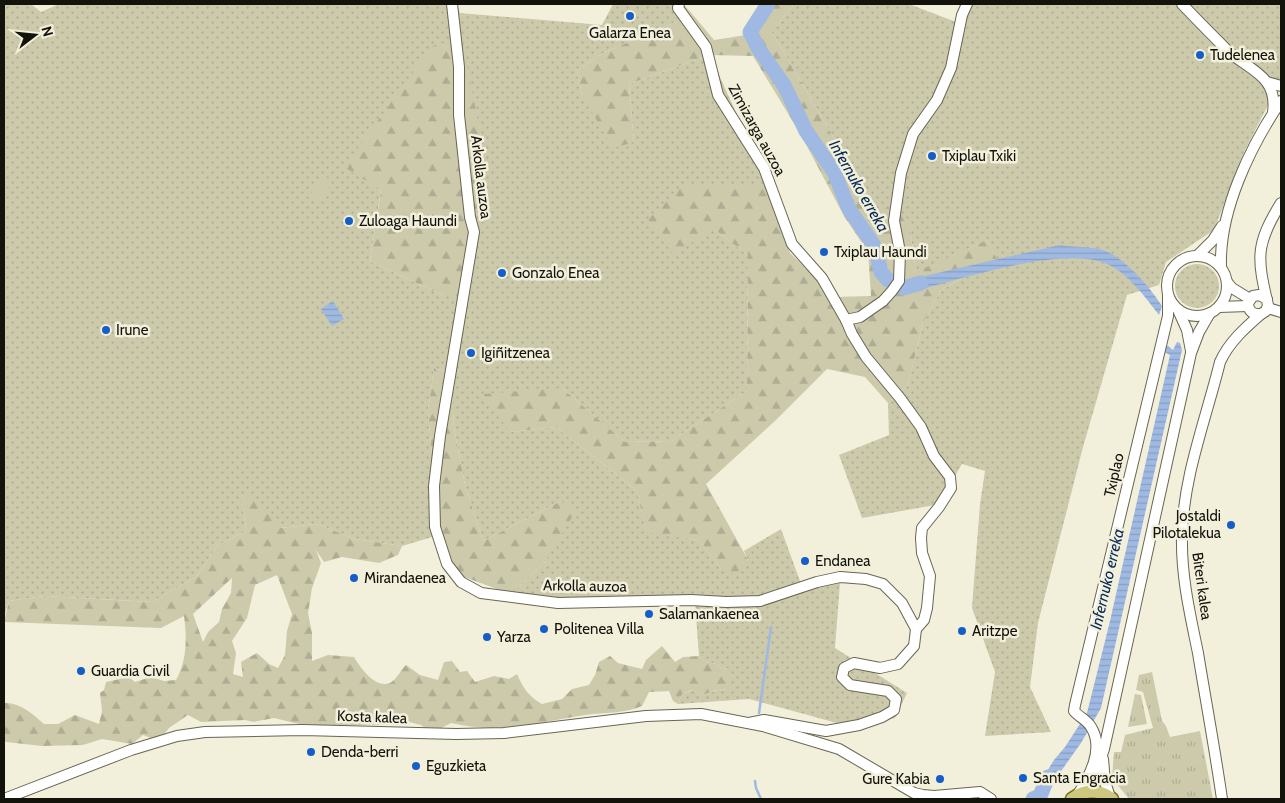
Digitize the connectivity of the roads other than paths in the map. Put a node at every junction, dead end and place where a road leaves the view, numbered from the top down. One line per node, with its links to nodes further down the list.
1 (452, 4): 25 (street, Arkolla auzoa)
2 (679, 4): 22 (street, Zimizarga auzoa)
3 (967, 4): 22 (street)
4 (1182, 4): 5 (street)
5 (1267, 82): 6 (street); 8 (street)
6 (1281, 86)
7 (1281, 101): 8 (street)
8 (1273, 113): 10 (street)
9 (1281, 203): 13 (street)
10 (1226, 221): 11 (street); 12 (street)
11 (1197, 256): 12 (street); 15 (street)
12 (1221, 268): 14 (street)
13 (1262, 280): 16 (street, Biteri kalea); 18 (street)
14 (1227, 282): 16 (street); 17 (street)
15 (1168, 295): 19 (street); 28 (street, Txiplao)
16 (1251, 303): 17 (street); 18 (street); 18 (street); 23 (street, Biteri kalea)
17 (1219, 307): 21 (street)
18 (1265, 307): 20 (street); 23 (street, Biteri kalea)
19 (1178, 310): 21 (street); 24 (street)
20 (1281, 312)
21 (1210, 313): 24 (street)
22 (846, 320): 25 (street, Zimizarga auzoa)
23 (1245, 328): 32 (street, Biteri kalea)
24 (1191, 353): 27 (street)
25 (916, 629): 26 (street)
26 (749, 723): 30 (street, Kosta kalea); 31 (street)
27 (1104, 749): 28 (street); 29 (street)
28 (1077, 796): 29 (main road)
29 (1111, 798)
30 (4, 799)
31 (991, 799)
32 (1222, 799)

